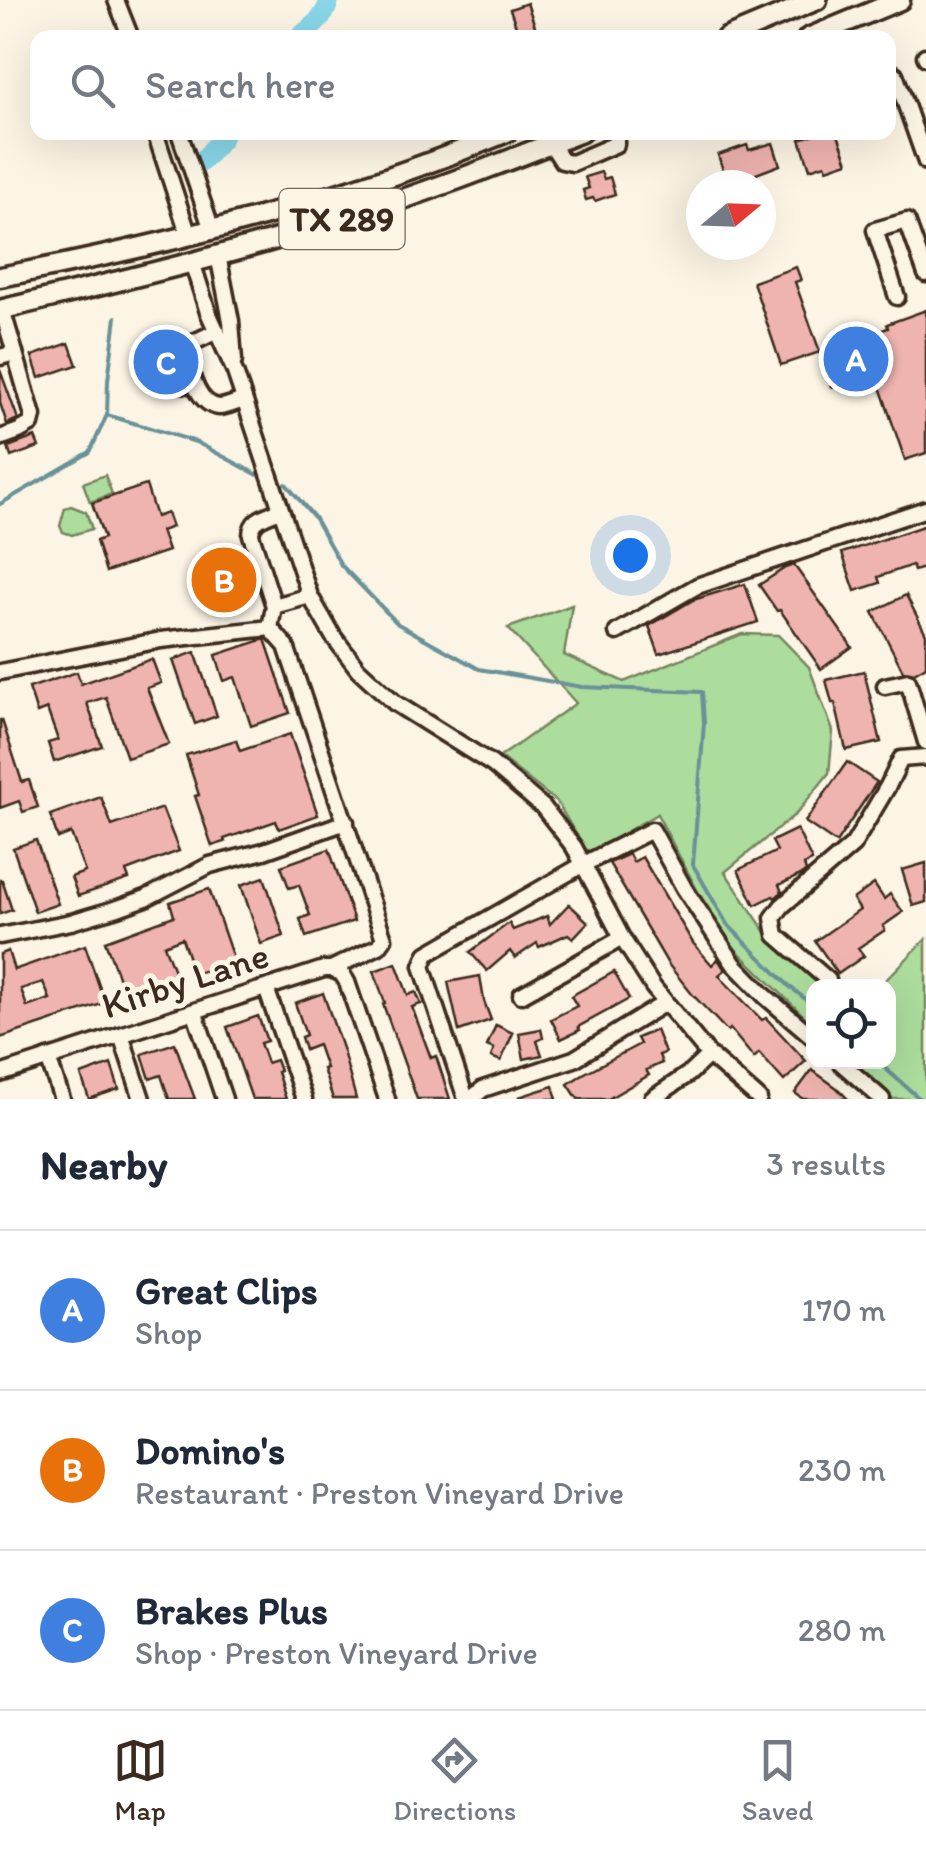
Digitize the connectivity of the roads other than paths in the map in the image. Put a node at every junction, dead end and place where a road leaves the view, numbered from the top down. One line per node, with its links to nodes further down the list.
1 (116, 0): 5 (street)
2 (817, 0): 6 (main road)
3 (900, 0): 4 (main road)
4 (865, 6): 7 (main road)
5 (127, 30)
6 (745, 30)
7 (822, 30)
8 (896, 80): 16 (street)
9 (158, 140): 18 (street)
10 (182, 140): 17 (street)
11 (490, 140): 17 (main road, TX 289)
12 (516, 140): 15 (main road)
13 (616, 140): 14 (street)
14 (543, 141): 15 (main road, TX 289)
15 (524, 155): 19 (main road, TX 289)
16 (926, 162)
17 (212, 230): 18 (main road, TX 289); 19 (main road)
18 (188, 236): 20 (main road); 22 (main road, TX 289)
19 (218, 256): 20 (main road, TX 289); 27 (street)
20 (192, 262): 24 (main road, TX 289); 25 (street)
21 (926, 274): 23 (street)
22 (0, 277)
23 (897, 296)
24 (1, 309): 26 (street)
25 (217, 331): 27 (street); 28 (street)
26 (7, 355): 29 (street)
27 (235, 372): 28 (street)
28 (244, 400): 31 (street)
29 (0, 438)
30 (926, 508): 35 (street)
31 (280, 510): 32 (street); 33 (street)
32 (310, 596): 33 (street); 41 (street)
33 (274, 606): 34 (street)
34 (270, 628): 36 (street); 40 (street)
35 (617, 632)
36 (0, 672)
37 (885, 686): 38 (street)
38 (926, 742)
39 (926, 758): 45 (street)
40 (346, 822): 42 (street); 44 (street, Kirby Lane)
41 (584, 864): 43 (street); 50 (street); 61 (street)
42 (0, 936)
43 (622, 938): 47 (street); 48 (street)
44 (331, 968): 46 (street, Kirby Lane); 60 (street)
45 (827, 979)
46 (266, 988): 49 (street, Kirby Lane); 59 (street)
47 (521, 995)
48 (665, 1002): 52 (street); 61 (street)
49 (195, 1012): 51 (street, Kirby Lane); 58 (street)
50 (806, 1031)
51 (121, 1036): 53 (street, Kirby Lane); 57 (street)
52 (709, 1056): 62 (street); 63 (street)
53 (48, 1058): 55 (street, Kirby Lane); 56 (street)
54 (848, 1069): 64 (street)
55 (0, 1074)
56 (62, 1099)
57 (142, 1099)
58 (224, 1099)
59 (304, 1099)
60 (387, 1099)
61 (469, 1099)
62 (652, 1099)
63 (760, 1099)
64 (882, 1099)

